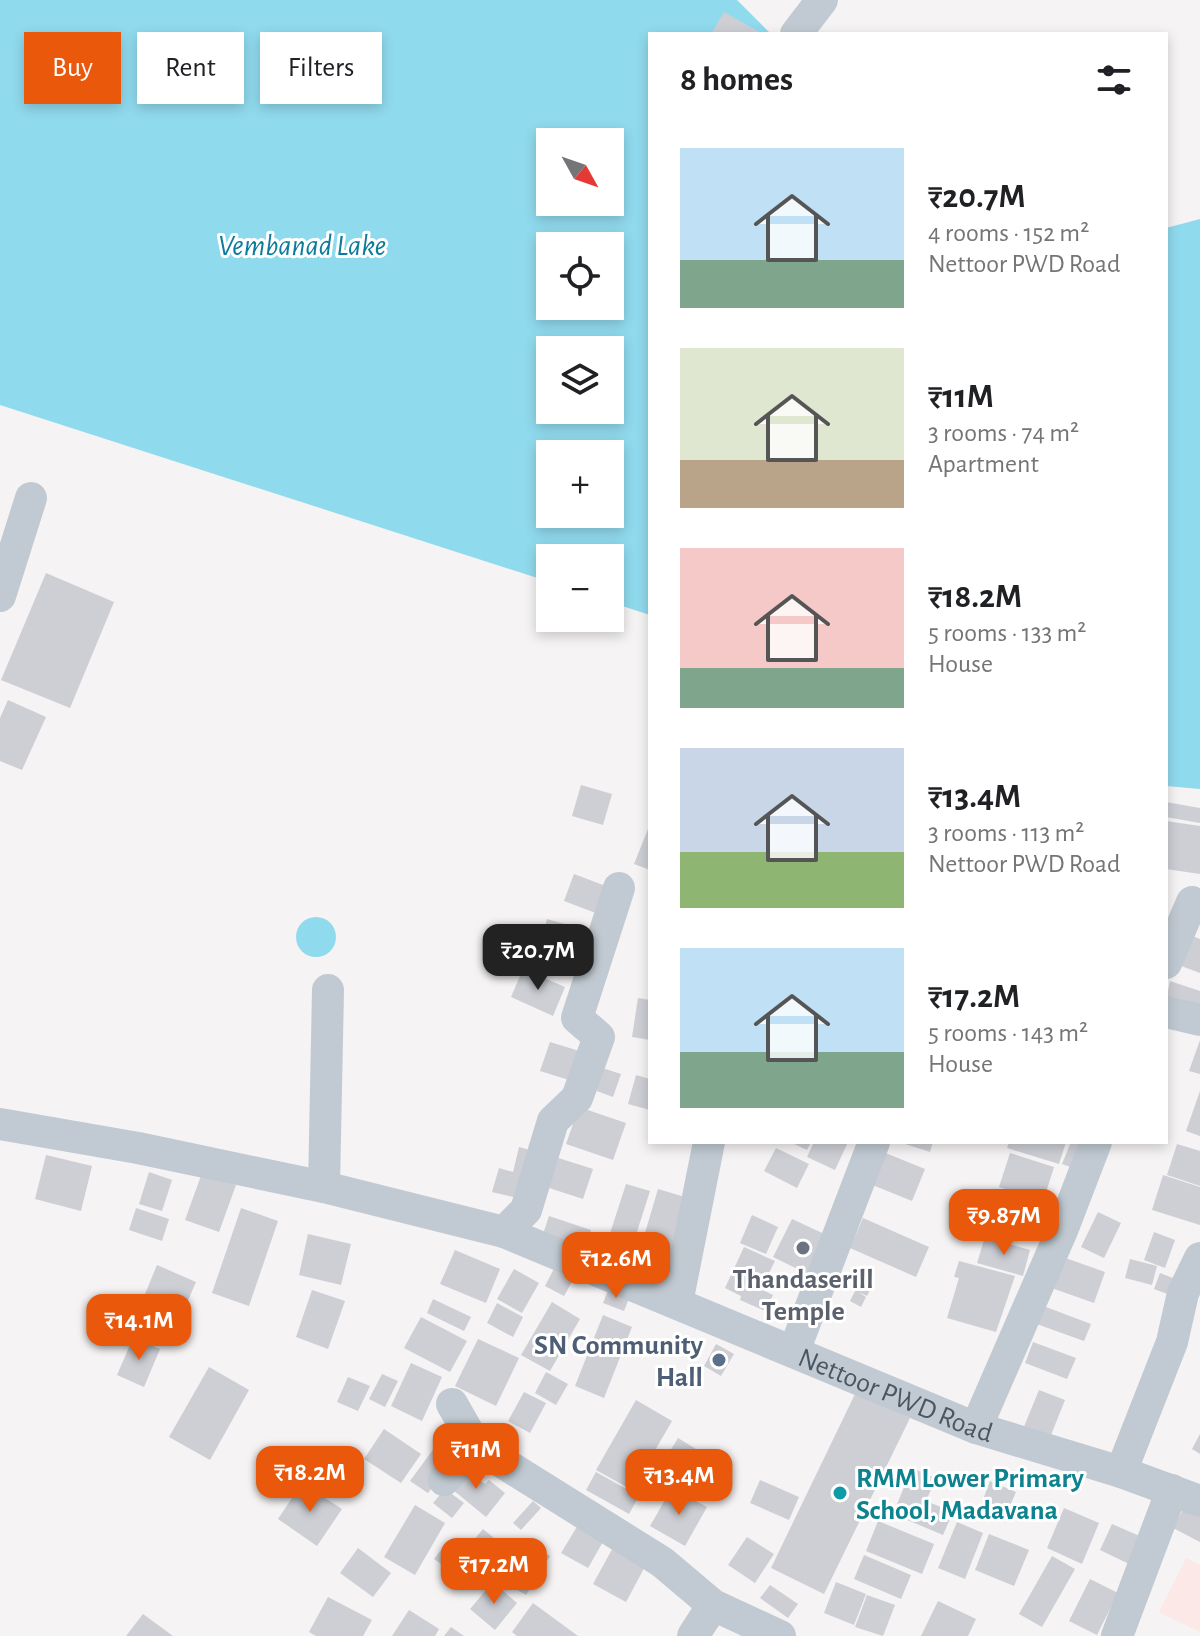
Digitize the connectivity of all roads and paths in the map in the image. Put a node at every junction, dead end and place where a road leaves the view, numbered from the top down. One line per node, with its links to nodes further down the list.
1 (822, 0): 2 (street)
2 (798, 32)
3 (31, 498): 4 (street)
4 (0, 596)
5 (619, 888): 16 (street)
6 (1186, 901): 7 (street)
7 (1168, 957)
8 (328, 990): 15 (street)
9 (1168, 1012): 10 (street)
10 (1200, 1020)
11 (0, 1124): 15 (street, Nettoor PWD Road)
12 (709, 1144): 18 (street)
13 (873, 1144): 19 (street)
14 (1095, 1144): 21 (street)
15 (324, 1187): 16 (street, Nettoor PWD Road)
16 (504, 1232): 18 (street, Nettoor PWD Road)
17 (1200, 1258): 23 (street)
18 (677, 1303): 19 (street, Nettoor PWD Road)
19 (794, 1351): 21 (street, Nettoor PWD Road)
20 (452, 1404): 22 (street)
21 (976, 1428): 23 (street, Nettoor PWD Road)
22 (476, 1446): 24 (street); 26 (street)
23 (1121, 1472): 25 (street, Nettoor PWD Road)
24 (444, 1480)
25 (1186, 1495): 29 (street)
26 (713, 1605): 27 (street); 28 (street)
27 (693, 1636)
28 (780, 1636)
29 (1117, 1636)

